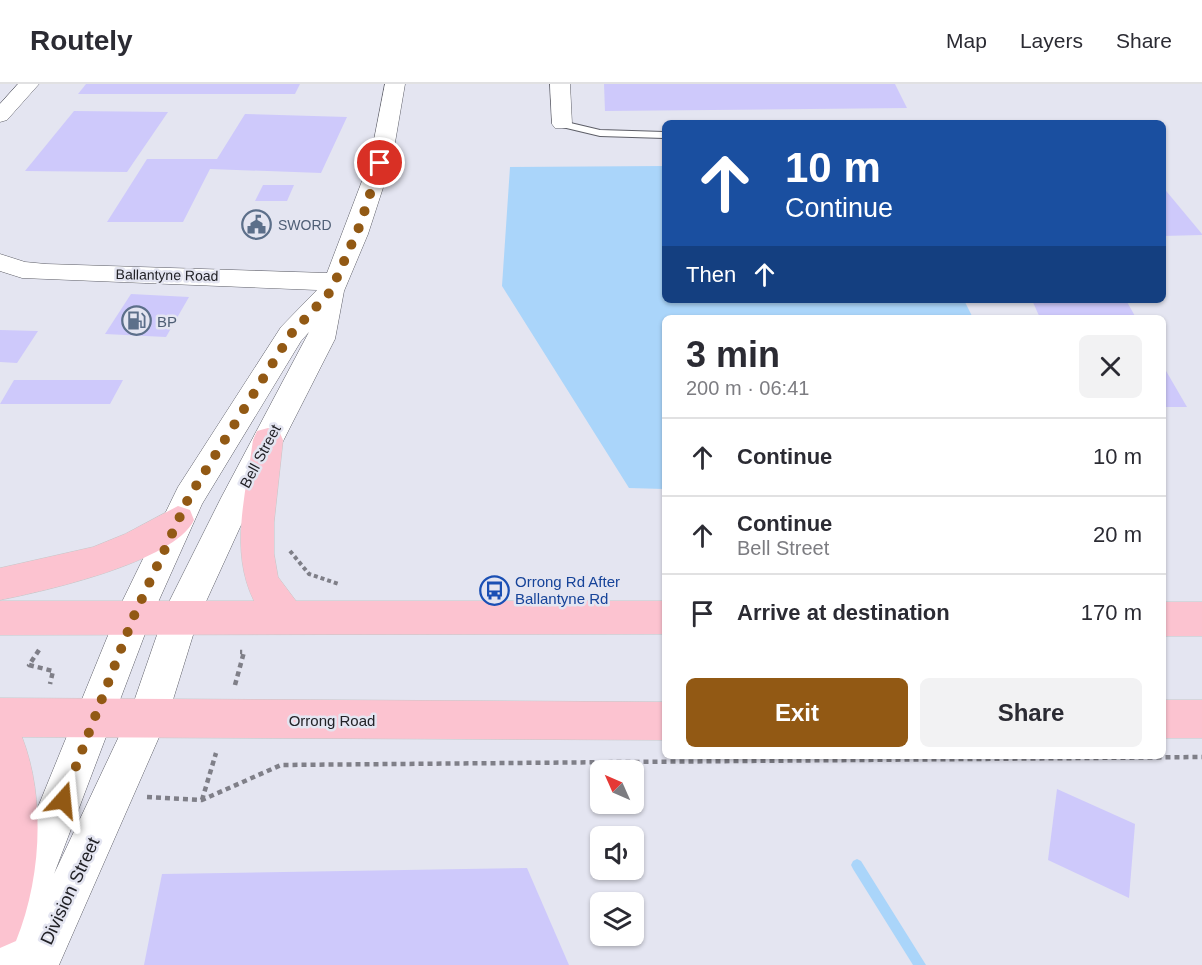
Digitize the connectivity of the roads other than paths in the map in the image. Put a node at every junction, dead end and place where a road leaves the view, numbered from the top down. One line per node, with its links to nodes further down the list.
1 (29, 84): 4 (street)
2 (395, 84): 8 (street, Bell Street)
3 (560, 84): 5 (street)
4 (0, 116)
5 (562, 124): 6 (lane)
6 (662, 135)
7 (0, 262): 8 (street, Ballantyne Road)
8 (333, 287): 9 (street, Bell Street); 10 (street, Bell Street)
9 (268, 440): 14 (street, Bell Street); 15 (highway)
10 (178, 520): 11 (highway); 13 (street, Bell Street)
11 (0, 584)
12 (0, 618): 13 (highway)
13 (133, 618): 14 (highway); 20 (street, Bell Street)
14 (180, 618): 15 (highway); 21 (street, Bell Street)
15 (287, 618): 16 (highway)
16 (662, 618)
17 (1166, 619): 18 (highway)
18 (1202, 619)
19 (0, 717): 20 (highway, Orrong Road)
20 (94, 719): 21 (highway, Orrong Road); 27 (street)
21 (148, 719): 24 (highway, Orrong Road); 28 (street, Division Street)
22 (1166, 719): 23 (highway)
23 (1202, 719)
24 (662, 721)
25 (0, 730): 26 (highway)
26 (0, 924)
27 (0, 956)
28 (35, 965)

